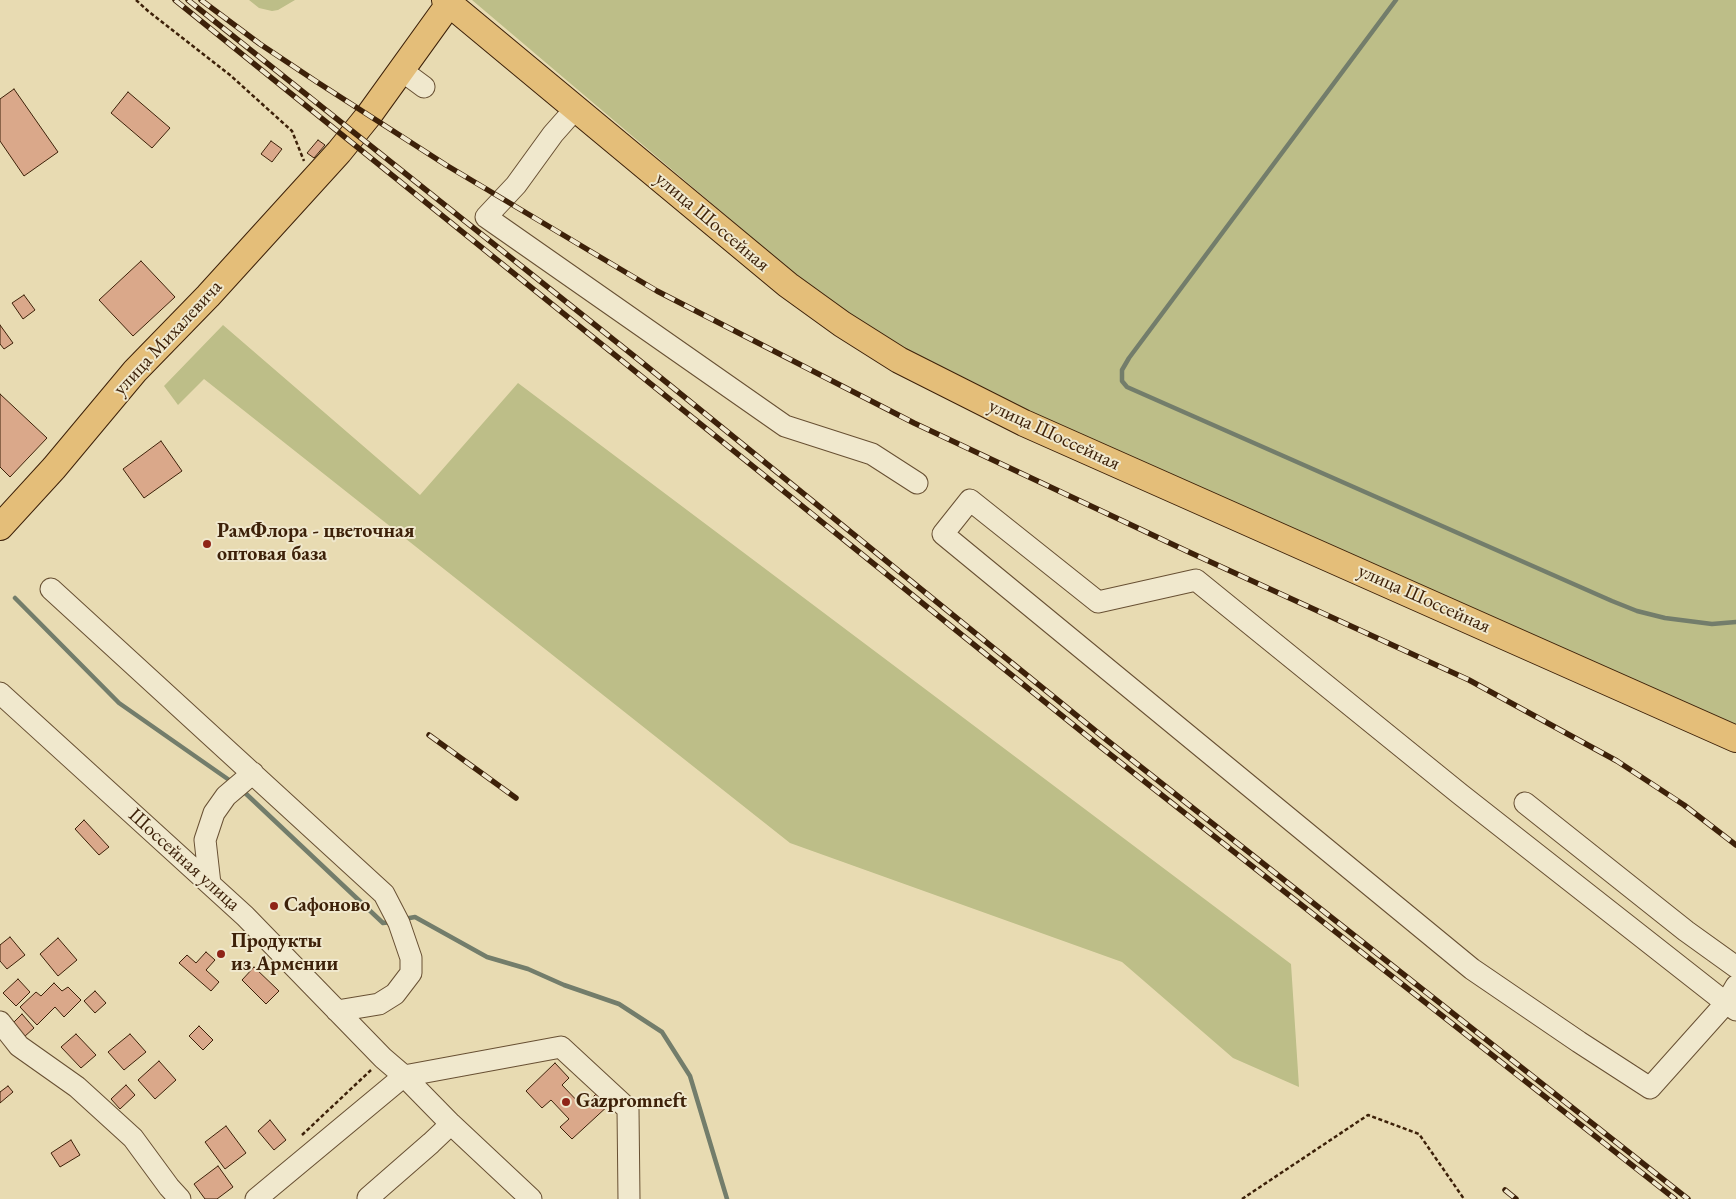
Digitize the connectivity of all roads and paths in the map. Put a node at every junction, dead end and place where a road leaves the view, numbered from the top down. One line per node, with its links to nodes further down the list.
1 (136, 0): 6 (path)
2 (447, 2): 3 (main road, улица Михалевича); 5 (main road, улица Шоссейная)
3 (401, 70): 4 (street); 6 (main road, улица Михалевича)
4 (424, 86)
5 (576, 108): 7 (street); 11 (main road, улица Шоссейная)
6 (310, 184): 8 (main road, улица Михалевича)
7 (917, 483)
8 (0, 527)
9 (51, 589): 12 (street)
10 (0, 693): 14 (street, Шоссейная улица)
11 (1736, 738)
12 (253, 773): 14 (street); 17 (street)
13 (1525, 803): 15 (street)
14 (210, 884): 17 (street, Шоссейная улица)
15 (1736, 967)
16 (1733, 999): 16 (street)
17 (337, 1011): 19 (street, Шоссейная улица)
18 (0, 1022): 24 (street)
19 (383, 1058): 20 (street, Шоссейная улица); 22 (path)
20 (404, 1076): 21 (street, Шоссейная улица); 25 (street); 27 (street)
21 (451, 1124): 23 (street); 26 (street, Шоссейная улица)
22 (299, 1139)
23 (368, 1198)
24 (180, 1199)
25 (256, 1199)
26 (531, 1199)
27 (629, 1199)
28 (1242, 1199): 29 (path)
29 (1464, 1199)

